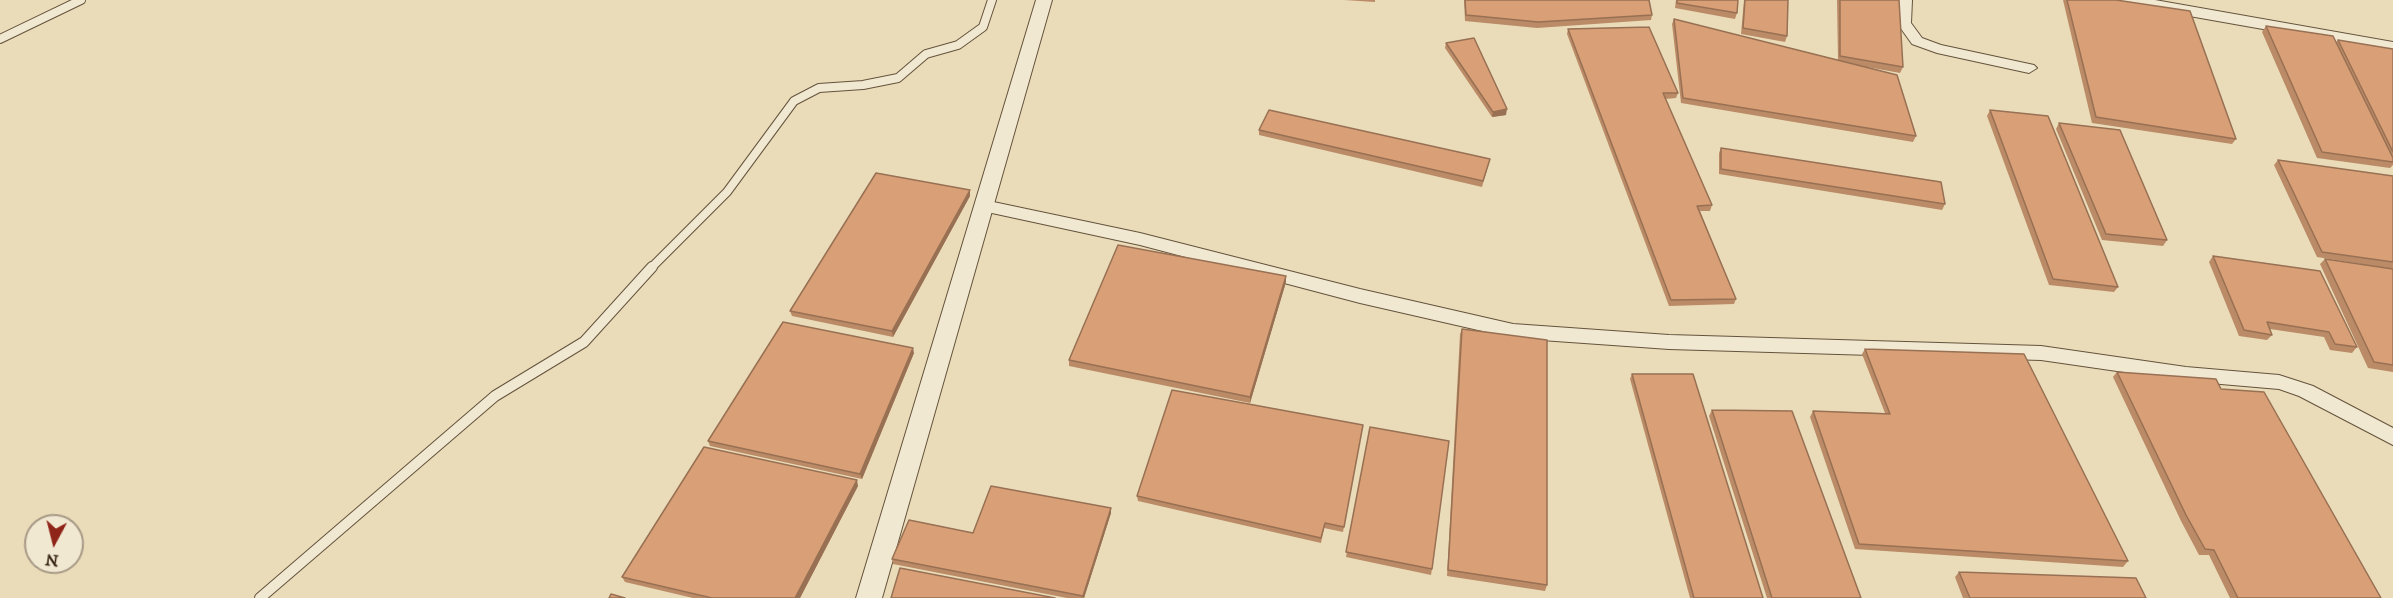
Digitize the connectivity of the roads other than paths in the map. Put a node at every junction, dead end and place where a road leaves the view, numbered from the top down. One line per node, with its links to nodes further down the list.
1 (81, 0): 6 (lane)
2 (992, 0): 11 (lane)
3 (1044, 0): 9 (street)
4 (1905, 0): 8 (street)
5 (2127, 0): 7 (street)
6 (0, 39)
7 (2393, 47)
8 (2029, 68)
9 (984, 206): 10 (street); 12 (street)
10 (2393, 437)
11 (260, 598)
12 (869, 598)

